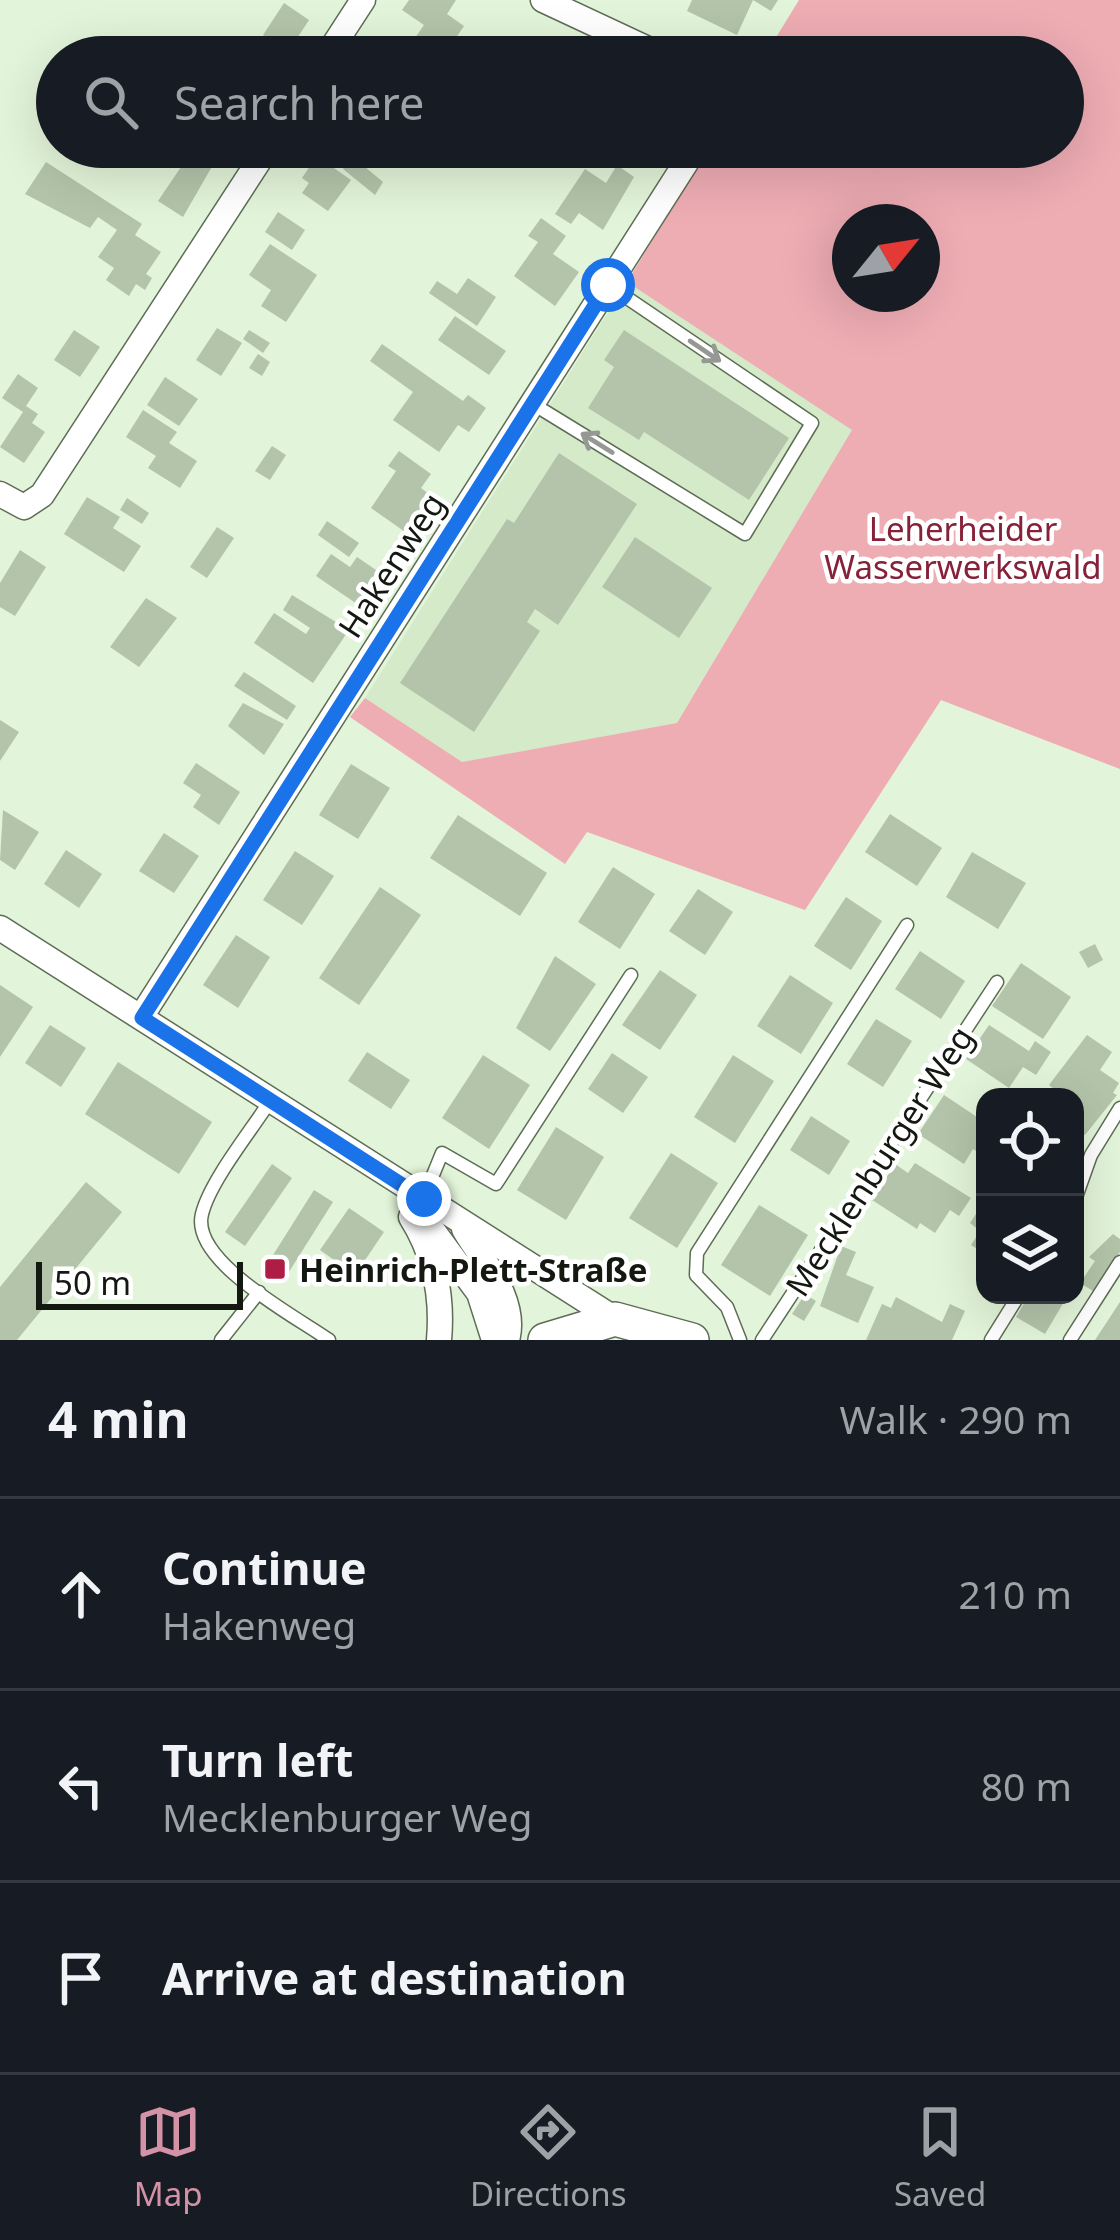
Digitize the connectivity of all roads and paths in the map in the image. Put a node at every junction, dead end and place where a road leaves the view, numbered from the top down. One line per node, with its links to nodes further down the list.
1 (363, 0): 3 (street)
2 (543, 0): 4 (street)
3 (340, 36)
4 (620, 36)
5 (254, 168): 9 (street)
6 (683, 168): 7 (street, Hakenweg)
7 (608, 285): 8 (street, Hakenweg); 8 (lane, one-way to 8)
8 (533, 404): 14 (street, Hakenweg)
9 (0, 494)
10 (907, 926): 32 (lane)
11 (0, 928): 14 (street)
12 (631, 975): 19 (lane)
13 (997, 982): 33 (lane, Mecklenburger Weg)
14 (142, 1018): 15 (street)
15 (271, 1100): 17 (street); 22 (lane)
16 (1120, 1108): 18 (lane)
17 (384, 1174): 19 (street); 27 (street); 28 (street)
18 (1076, 1196)
19 (424, 1199): 20 (street)
20 (459, 1221): 24 (street); 29 (street)
21 (1120, 1262): 35 (lane)
22 (259, 1292): 25 (lane); 26 (lane)
23 (1013, 1304): 34 (lane)
24 (615, 1319): 30 (street); 31 (street)
25 (221, 1340)
26 (329, 1340)
27 (439, 1340)
28 (494, 1340)
29 (508, 1340)
30 (545, 1340)
31 (692, 1340)
32 (740, 1340)
33 (762, 1340)
34 (991, 1340)
35 (1070, 1340)

